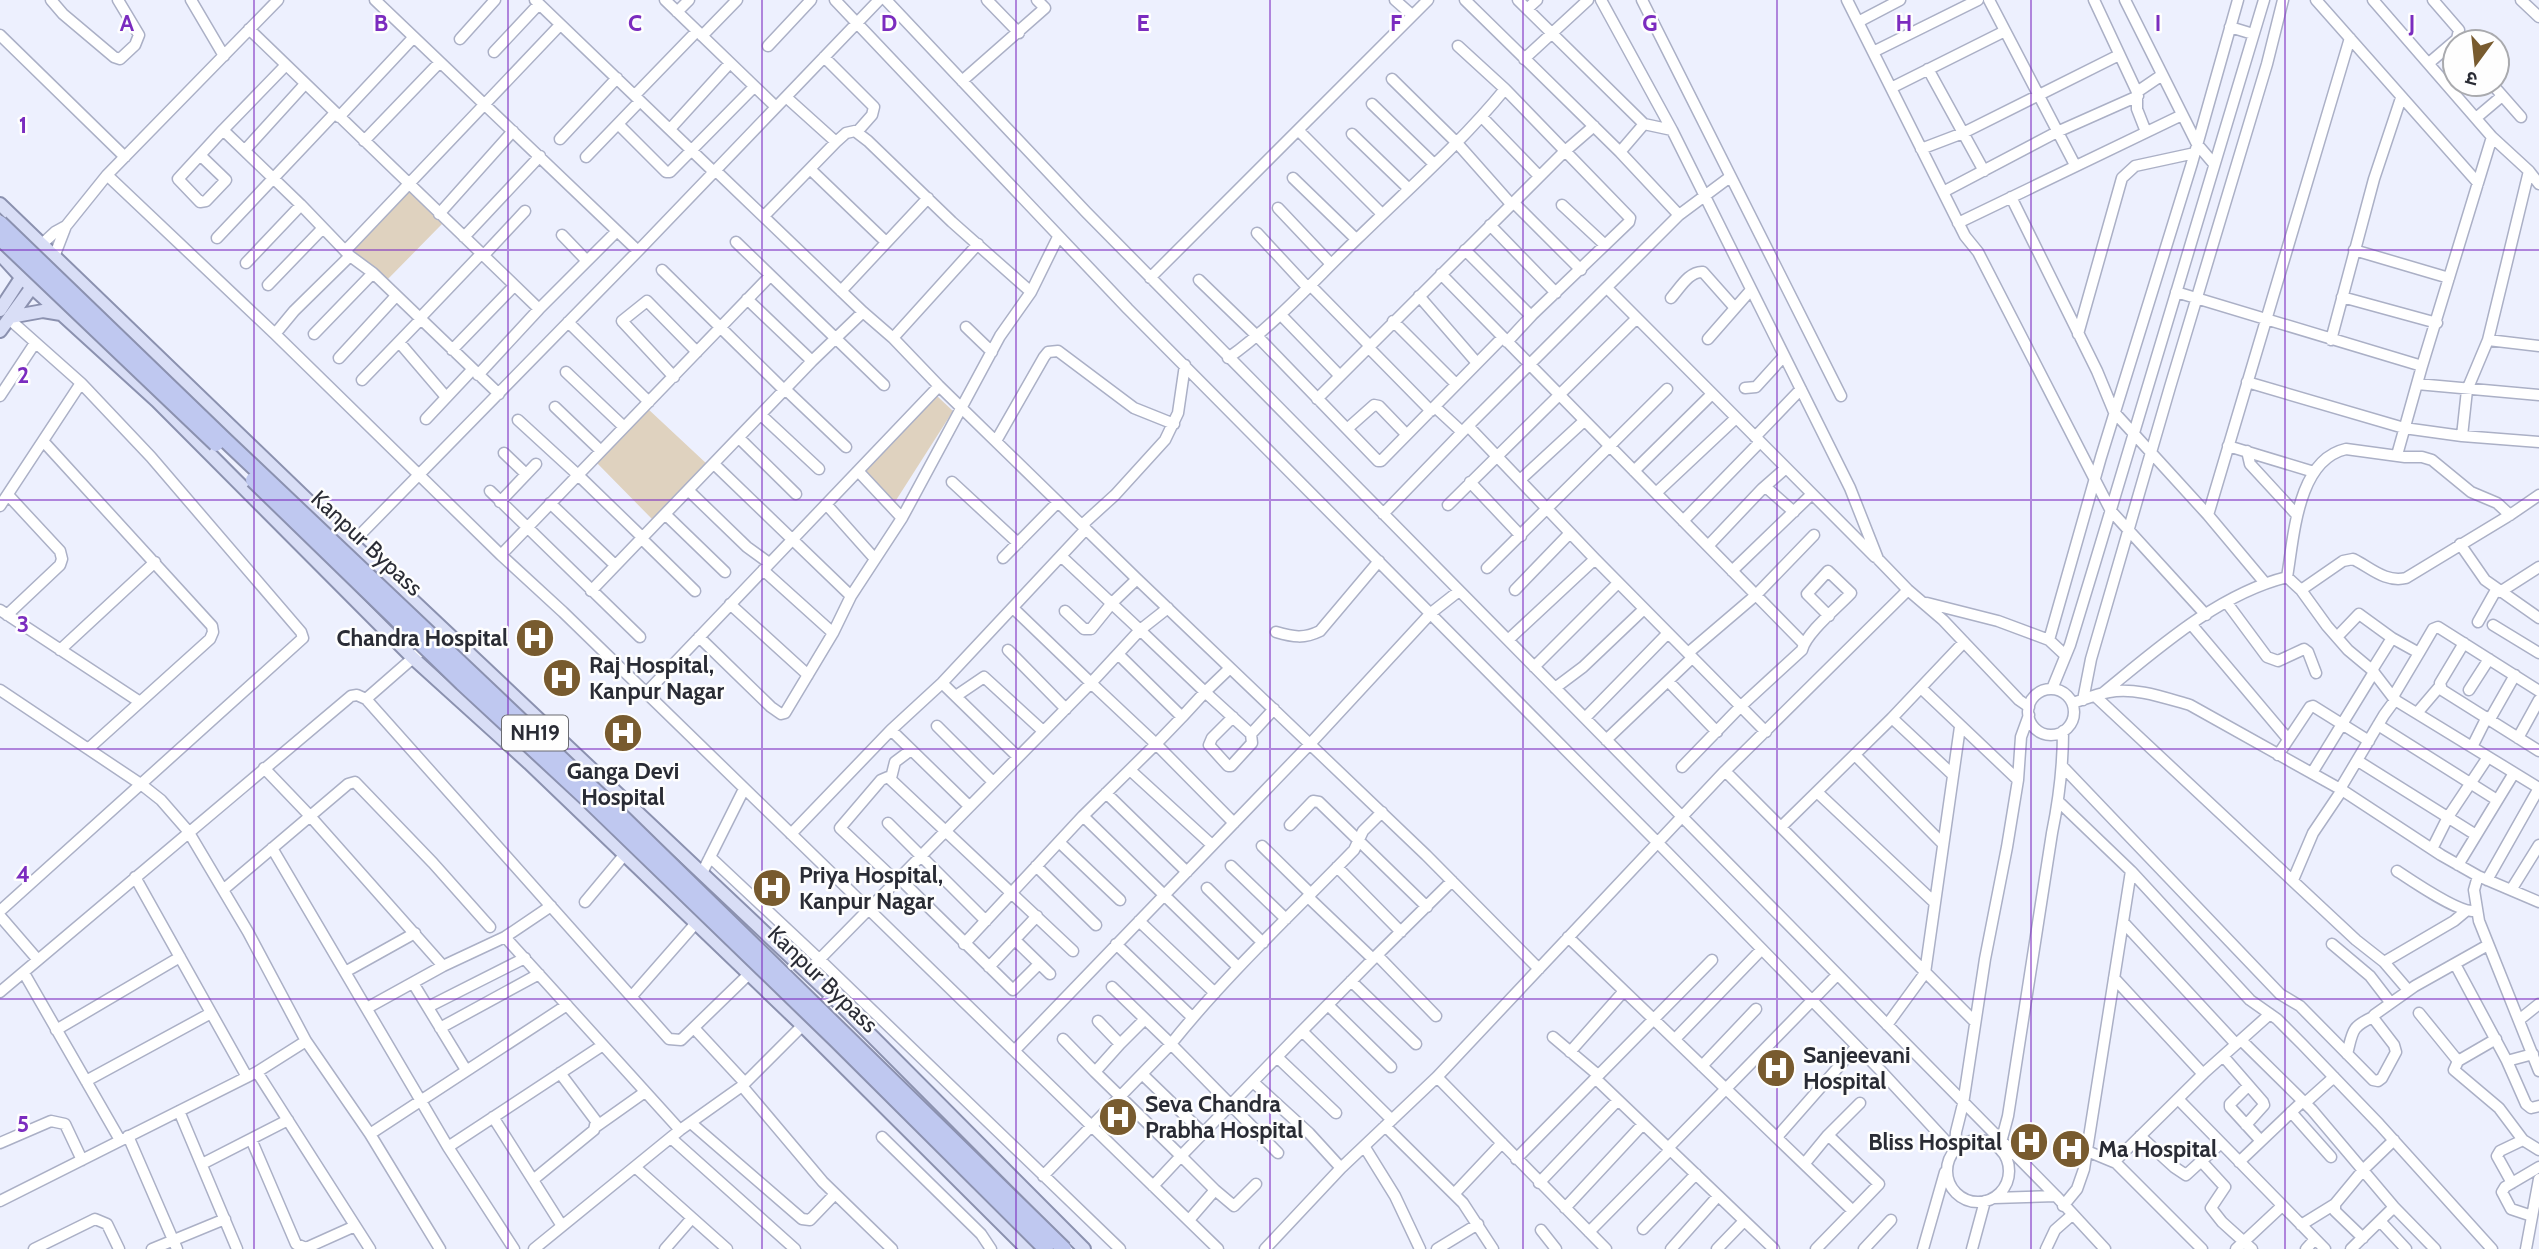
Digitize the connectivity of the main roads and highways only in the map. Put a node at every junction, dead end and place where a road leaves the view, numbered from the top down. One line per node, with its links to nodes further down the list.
1 (0, 204): 4 (main road)
2 (0, 223): 13 (highway, Kanpur Bypass / NH19, bridge)
3 (0, 238): 12 (highway, Kanpur Bypass / NH19, bridge)
4 (41, 245): 6 (main road); 7 (main road)
5 (2, 257): 7 (main road); 8 (main road)
6 (54, 257): 7 (main road); 14 (main road)
7 (27, 282): 8 (main road); 9 (main road)
8 (6, 312): 9 (main road); 10 (main road)
9 (61, 314): 11 (main road)
10 (0, 331)
11 (1027, 1249)
12 (1046, 1249)
13 (1064, 1249)
14 (1084, 1249)

